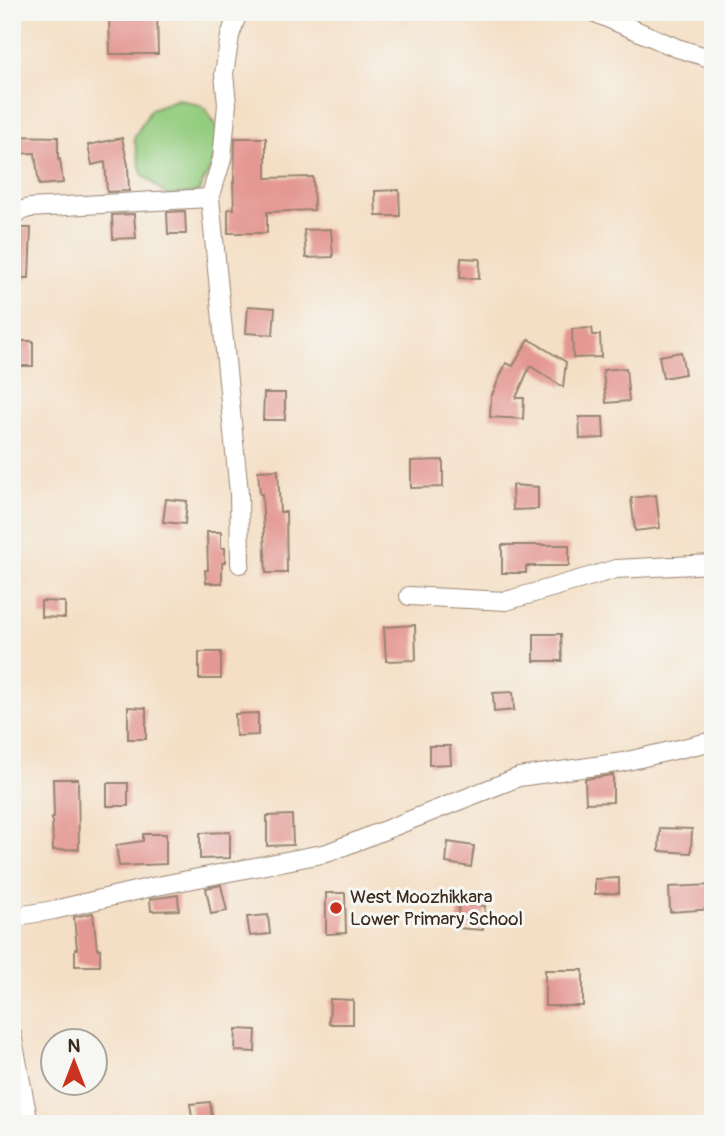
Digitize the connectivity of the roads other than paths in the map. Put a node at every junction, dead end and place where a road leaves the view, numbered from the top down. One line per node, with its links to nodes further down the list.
1 (238, 12): 4 (street)
2 (593, 12): 3 (street)
3 (713, 59)
4 (210, 198): 5 (street); 6 (street)
5 (12, 214)
6 (240, 564)
7 (713, 564): 8 (street)
8 (409, 596)
9 (713, 741): 10 (street)
10 (12, 917)
11 (12, 1034): 12 (street)
12 (18, 1098): 13 (street)
13 (29, 1124)

